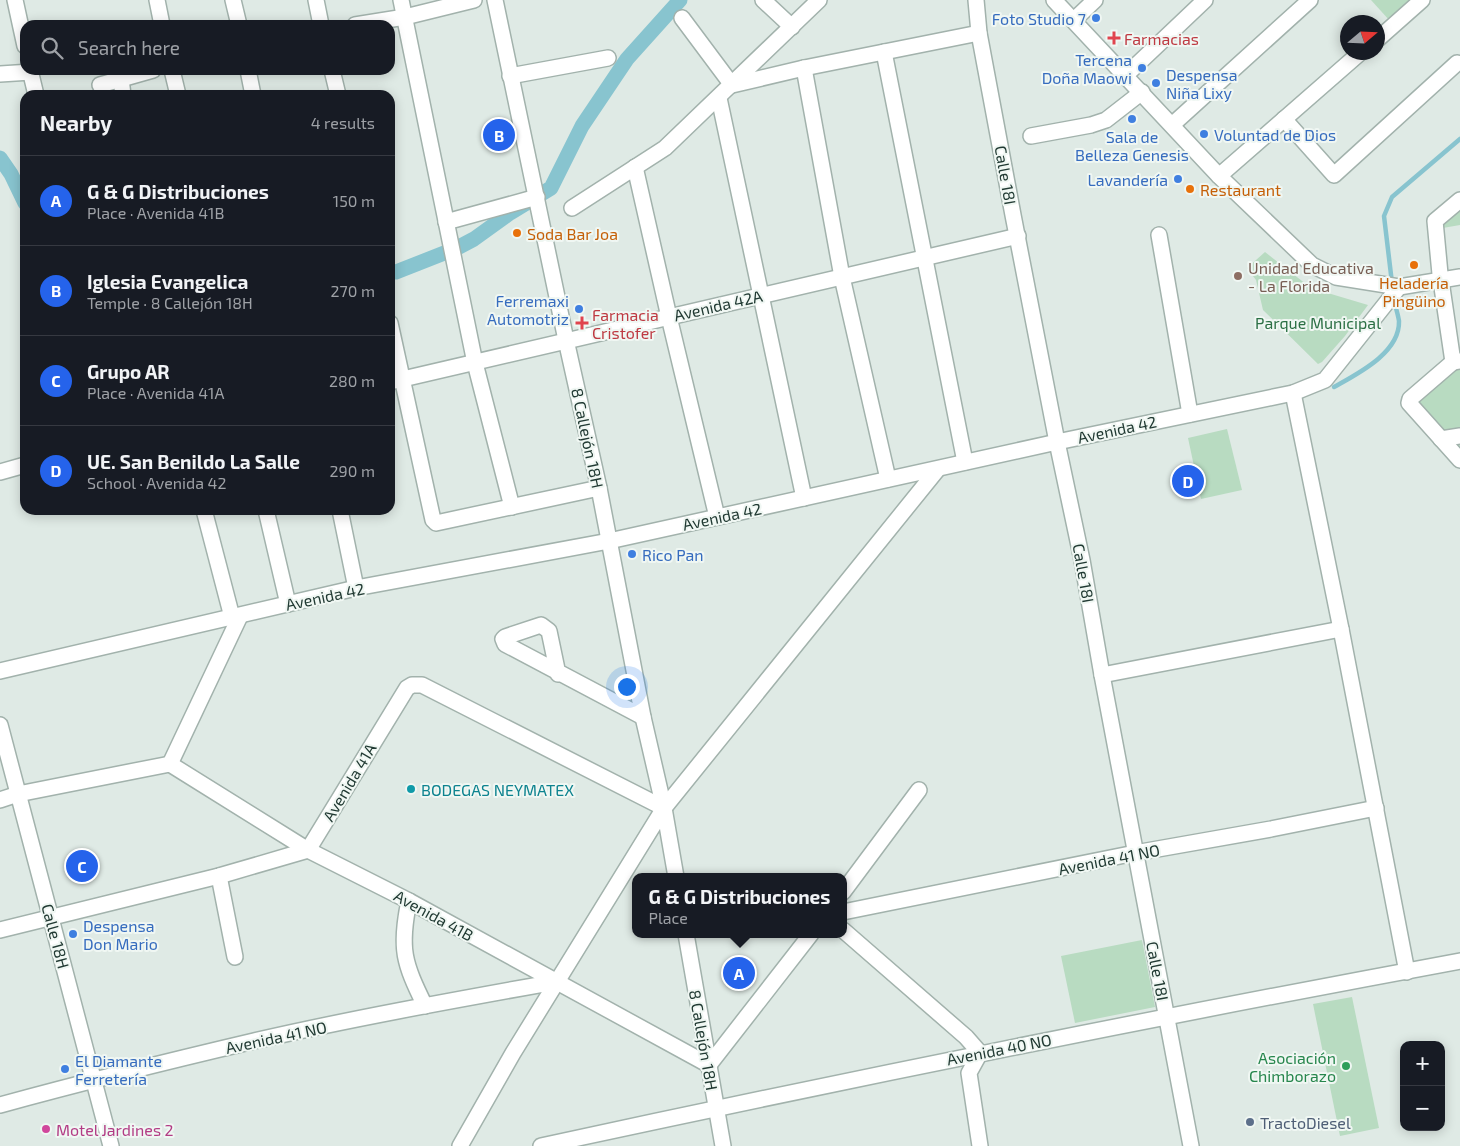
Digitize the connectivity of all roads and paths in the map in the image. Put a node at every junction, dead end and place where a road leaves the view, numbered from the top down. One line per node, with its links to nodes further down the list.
1 (15, 0): 23 (street)
2 (157, 0): 18 (street)
3 (234, 0): 19 (street)
4 (316, 0): 20 (street)
5 (401, 0): 16 (street)
6 (474, 0): 16 (street)
7 (495, 0): 40 (street, 8 Callejón 18H)
8 (763, 0): 24 (street)
9 (819, 0): 24 (street)
10 (976, 0): 26 (street, Calle 18I)
11 (1054, 0): 22 (street)
12 (1095, 0): 22 (street)
13 (1205, 0): 39 (street)
14 (1310, 0): 52 (street)
15 (1422, 0): 25 (street)
16 (405, 17): 21 (street); 59 (street)
17 (682, 18): 43 (street)
18 (161, 20)
19 (238, 20)
20 (320, 20)
21 (386, 20)
22 (1074, 20): 39 (street)
23 (20, 23)
24 (792, 28): 43 (street)
25 (1385, 32)
26 (979, 33): 27 (street); 61 (street, Calle 18I)
27 (884, 52): 31 (street); 62 (street)
28 (608, 58): 40 (street)
29 (1352, 60): 51 (street)
30 (1457, 63): 51 (street)
31 (804, 68): 43 (street); 63 (street)
32 (20, 72): 33 (street)
33 (0, 74)
34 (31, 75): 44 (street)
35 (135, 75): 41 (street)
36 (173, 75): 46 (street)
37 (249, 75): 47 (street)
38 (333, 75): 48 (street)
39 (1126, 75): 49 (street)
40 (510, 76): 56 (street, 8 Callejón 18H)
41 (120, 79): 42 (street); 45 (street)
42 (100, 85)
43 (732, 85): 50 (street)
44 (35, 90)
45 (122, 90)
46 (177, 90)
47 (252, 90)
48 (337, 90)
49 (1142, 92): 52 (street); 53 (street)
50 (719, 98): 54 (street); 67 (street)
51 (1284, 119): 55 (street)
52 (1172, 125): 55 (street)
53 (1031, 136)
54 (635, 167): 58 (street); 68 (street)
55 (1219, 176): 66 (street)
56 (536, 197): 59 (street); 69 (street, 8 Callejón 18H)
57 (1460, 200): 65 (street)
58 (572, 208)
59 (446, 222): 71 (street)
60 (1159, 234): 75 (street)
61 (1018, 236): 62 (street, Avenida 42A); 78 (street, Calle 18I)
62 (925, 258): 63 (street, Avenida 42A); 80 (street)
63 (842, 277): 67 (street, Avenida 42A); 84 (street)
64 (1460, 277): 65 (street)
65 (1441, 280): 66 (street); 70 (street)
66 (1398, 287): 74 (street, Avenida 42)
67 (762, 295): 68 (street, Avenida 42A); 86 (street)
68 (669, 317): 69 (street, Avenida 42A); 91 (street)
69 (566, 340): 71 (street, Avenida 42A); 85 (street, 8 Callejón 18H)
70 (1456, 361): 77 (street)
71 (475, 363): 73 (street, Avenida 42A); 87 (street)
72 (395, 364): 73 (street)
73 (397, 381): 87 (street)
74 (1293, 393): 75 (street, Avenida 42); 96 (street)
75 (1190, 414): 78 (street, Avenida 42)
76 (1460, 436): 77 (street)
77 (1441, 439): 79 (street)
78 (1057, 442): 80 (street, Avenida 42); 99 (street, Calle 18I)
79 (1460, 460)
80 (965, 462): 82 (street, Avenida 42)
81 (20, 467): 83 (street)
82 (937, 470): 84 (street, Avenida 42); 106 (street)
83 (0, 472)
84 (888, 479): 86 (street, Avenida 42)
85 (599, 488): 87 (street); 92 (street, 8 Callejón 18H)
86 (804, 498): 91 (street, Avenida 42)
87 (512, 507)
88 (206, 515): 95 (street)
89 (267, 515): 94 (street)
90 (341, 515): 93 (street)
91 (717, 517): 92 (street, Avenida 42)
92 (609, 541): 93 (street, Avenida 42); 100 (street, 8 Callejón 18H)
93 (356, 588): 94 (street, Avenida 42)
94 (288, 604): 95 (street, Avenida 42)
95 (236, 616): 97 (street, Avenida 42); 102 (street)
96 (1341, 629): 99 (street); 107 (street)
97 (0, 670)
98 (558, 674): 100 (street)
99 (1102, 675): 109 (street, Calle 18I)
100 (642, 717): 106 (street, 8 Callejón 18H)
101 (0, 726): 104 (street, Calle 18H)
102 (170, 764): 104 (street); 108 (street, Avenida 41B)
103 (919, 790): 112 (street)
104 (18, 794): 105 (street); 115 (street, Calle 18H)
105 (0, 800)
106 (664, 808): 108 (street, Avenida 41A); 110 (street, 8 Callejón 18H); 123 (street)
107 (1376, 808): 109 (street, Avenida 41 NO); 122 (street)
108 (308, 850): 111 (street); 113 (street, Avenida 41B)
109 (1136, 853): 114 (street, Avenida 41 NO); 125 (street, Calle 18I)
110 (675, 873)
111 (219, 876): 115 (street); 120 (street)
112 (847, 887)
113 (409, 901): 123 (street, Avenida 41B); 124 (street)
114 (847, 911)
115 (51, 917): 116 (street); 128 (street, Calle 18H)
116 (0, 930)
117 (847, 933): 126 (street)
118 (687, 938): 127 (street, 8 Callejón 18H)
119 (808, 938): 127 (street)
120 (235, 957)
121 (1460, 962): 122 (street, Avenida 40 NO)
122 (1407, 972): 125 (street, Avenida 40 NO)
123 (556, 982): 124 (street, Avenida 41 NO); 127 (street, Avenida 41B); 133 (street)
124 (425, 1006): 128 (street, Avenida 41 NO)
125 (1167, 1016): 126 (street, Avenida 40 NO); 131 (street, Calle 18I)
126 (980, 1053): 130 (street, Avenida 40 NO); 136 (street)
127 (709, 1065): 130 (street, 8 Callejón 18H)
128 (94, 1080): 129 (street, Avenida 41 NO); 132 (street, Calle 18H)
129 (0, 1105)
130 (717, 1108): 134 (street, Avenida 40 NO); 135 (street, 8 Callejón 18H)
131 (1188, 1145)
132 (112, 1146)
133 (460, 1146)
134 (541, 1146)
135 (724, 1146)
136 (980, 1146)

